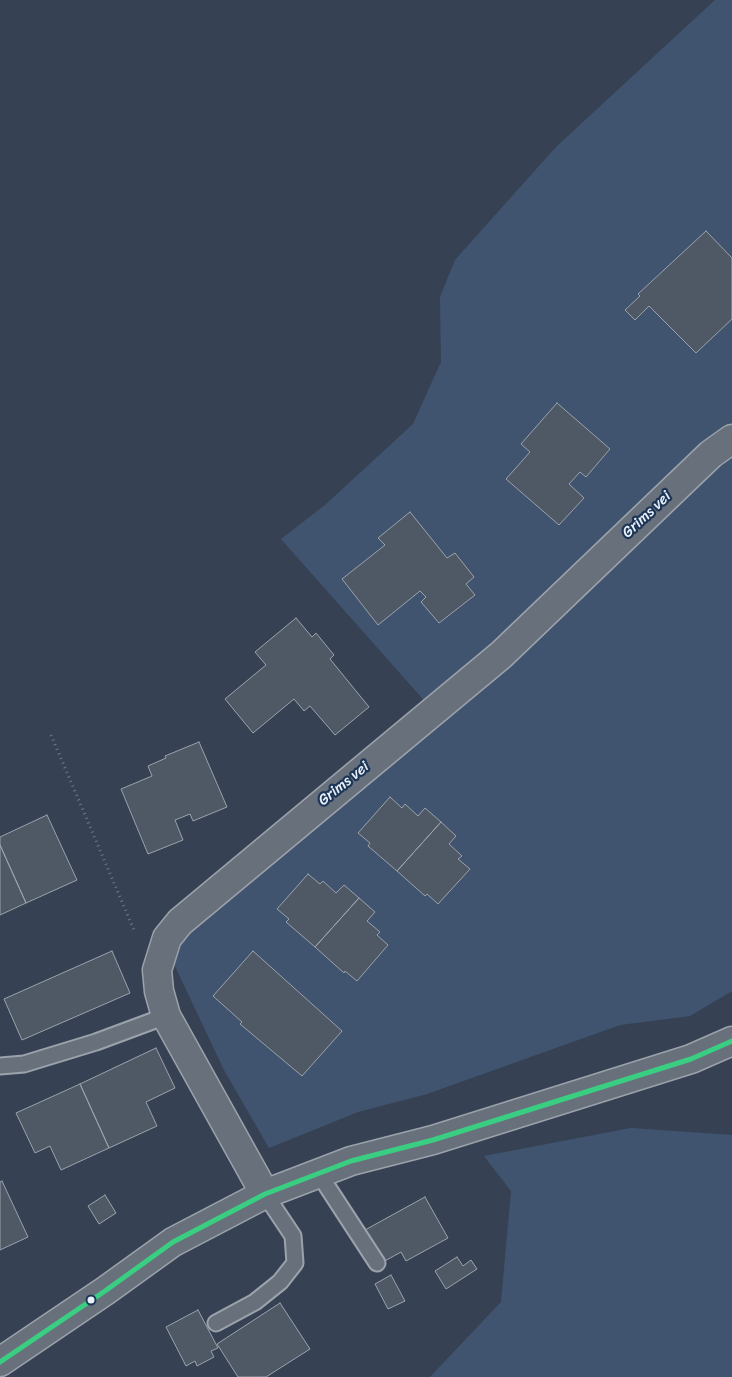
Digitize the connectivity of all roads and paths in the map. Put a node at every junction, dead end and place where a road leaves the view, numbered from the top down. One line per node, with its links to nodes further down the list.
1 (732, 439): 3 (street, Grims vei)
2 (51, 735): 3 (path)
3 (157, 970): 4 (street, Grims vei)
4 (166, 1016): 6 (lane); 8 (street, Grims vei)
5 (732, 1041): 7 (street)
6 (0, 1066)
7 (319, 1174): 8 (street); 9 (lane)
8 (265, 1194): 10 (lane); 11 (street)
9 (377, 1263)
10 (216, 1323)
11 (0, 1362)

